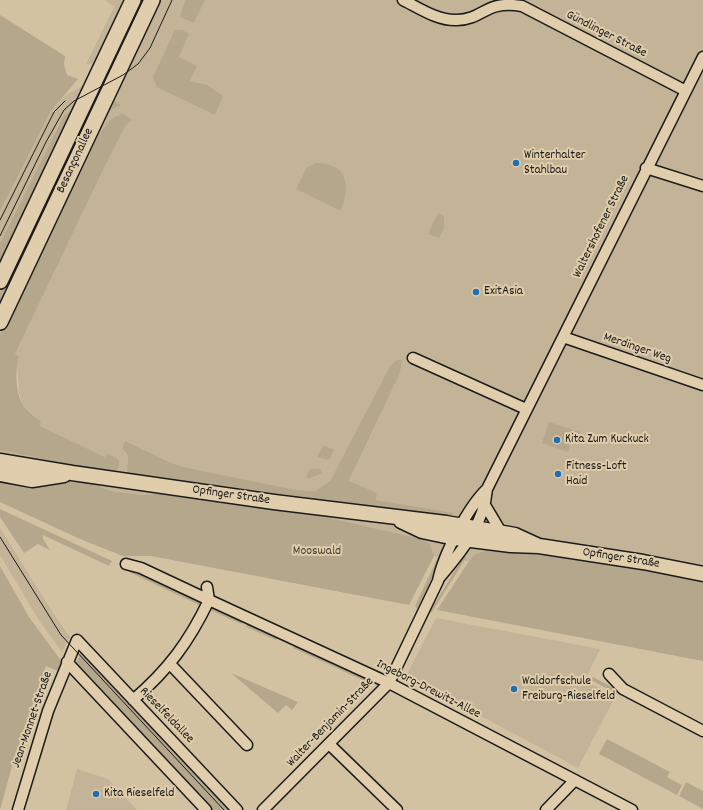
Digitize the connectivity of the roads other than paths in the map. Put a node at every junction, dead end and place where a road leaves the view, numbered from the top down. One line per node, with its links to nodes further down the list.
1 (133, 0): 8 (main road, Besançonallee)
2 (152, 0): 9 (main road, Besançonallee)
3 (402, 0): 5 (street, Gündlinger Straße)
4 (703, 57): 5 (street, Waltershofener Straße)
5 (686, 91): 6 (street, Waltershofener Straße)
6 (646, 168): 7 (street); 10 (street, Waltershofener Straße)
7 (703, 186)
8 (0, 281)
9 (0, 322)
10 (563, 337): 12 (street, Merdinger Weg); 13 (street, Waltershofener Straße)
11 (413, 358): 13 (street)
12 (703, 385)
13 (526, 410): 17 (street, Waltershofener Straße)
14 (0, 461): 15 (main road, Opfinger Straße)
15 (72, 473): 16 (main road, Opfinger Straße); 19 (main road, Opfinger Straße)
16 (0, 474)
17 (487, 489): 18 (street, Waltershofener Straße); 20 (street, Waltershofener Straße)
18 (485, 505): 20 (street, Waltershofener Straße); 21 (street)
19 (391, 517): 20 (main road, Opfinger Straße); 22 (main road, Opfinger Straße)
20 (469, 527): 21 (main road, Opfinger Straße); 22 (street, Waltershofener Straße)
21 (498, 528): 23 (main road, Opfinger Straße)
22 (462, 540): 23 (main road, Opfinger Straße); 32 (street, Walter-Benjamin-Straße)
23 (539, 546): 25 (main road, Opfinger Straße)
24 (126, 564): 27 (street, Ingeborg-Drewitz-Allee)
25 (703, 574)
26 (207, 587): 27 (street)
27 (209, 600): 30 (street); 32 (street, Ingeborg-Drewitz-Allee)
28 (77, 640): 29 (street, Jean-Monnet-Straße); 33 (street, Rieselfeldallee)
29 (67, 662): 38 (street, Jean-Monnet-Straße); 39 (street)
30 (170, 664): 33 (street); 36 (street)
31 (609, 674): 34 (street)
32 (389, 683): 35 (street, Walter-Benjamin-Straße); 37 (street, Ingeborg-Drewitz-Allee)
33 (133, 700): 40 (street, Rieselfeldallee)
34 (703, 731)
35 (329, 744): 41 (street, Walter-Benjamin-Straße); 42 (street)
36 (248, 745)
37 (575, 780): 43 (street); 44 (street, Ingeborg-Drewitz-Allee)
38 (18, 810)
39 (206, 810)
40 (237, 810)
41 (263, 810)
42 (397, 810)
43 (546, 810)
44 (632, 810)

